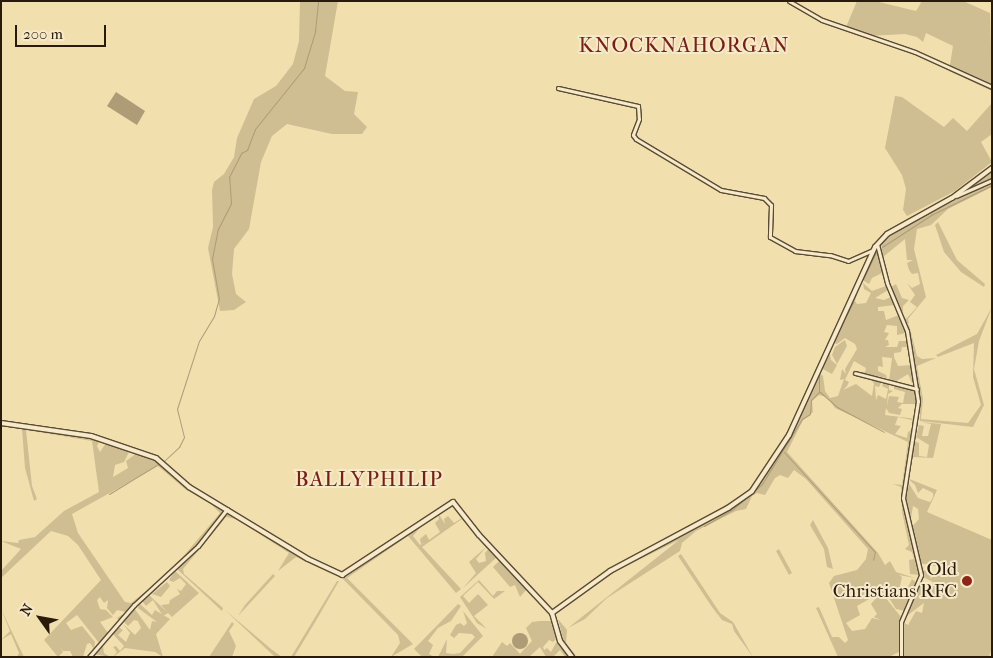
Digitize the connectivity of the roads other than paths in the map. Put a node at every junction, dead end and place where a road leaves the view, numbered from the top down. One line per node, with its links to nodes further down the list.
1 (789, 1): 2 (street)
2 (992, 87)
3 (558, 88): 8 (street)
4 (992, 168): 6 (street)
5 (992, 180): 6 (street)
6 (956, 195): 7 (street)
7 (877, 244): 8 (street); 10 (street)
8 (873, 250): 13 (street)
9 (855, 373): 10 (street)
10 (917, 389): 16 (street)
11 (1, 423): 12 (street)
12 (227, 508): 13 (street); 14 (street)
13 (552, 612): 15 (street)
14 (89, 657)
15 (572, 657)
16 (901, 657)

